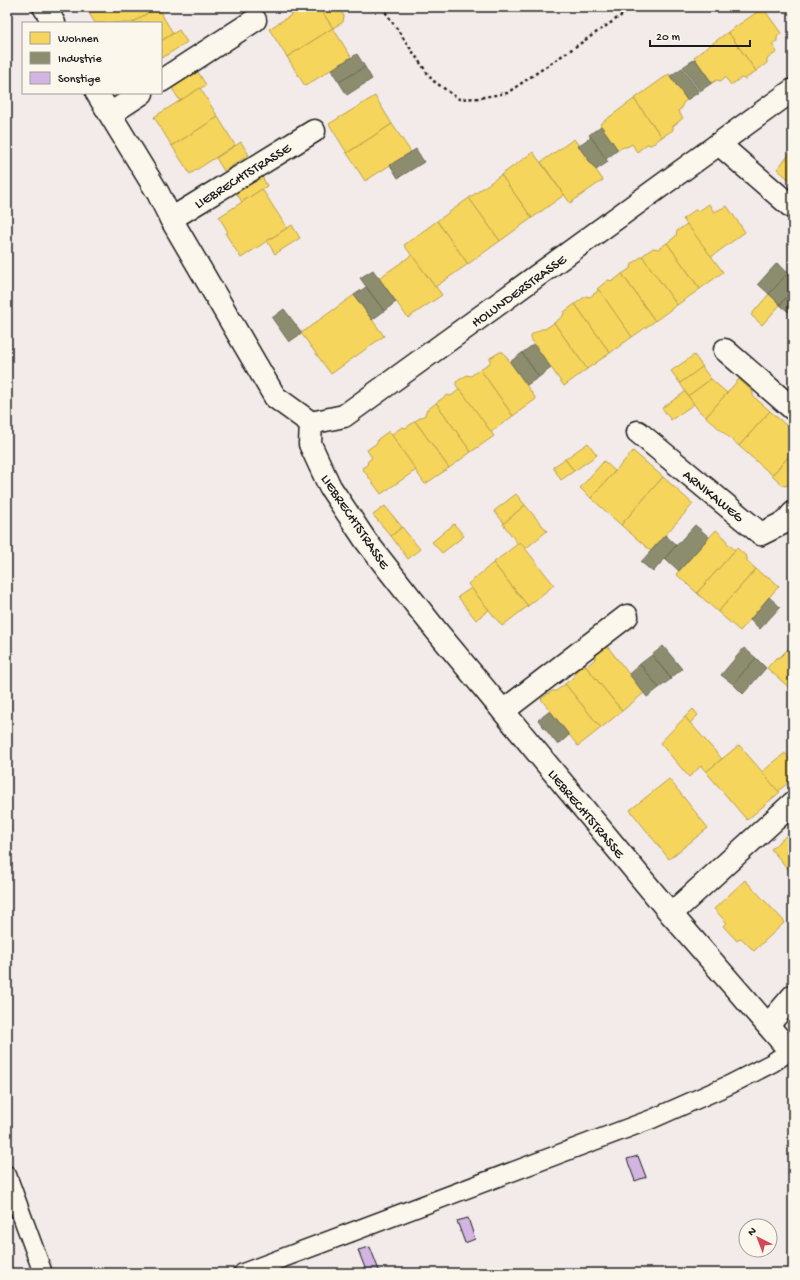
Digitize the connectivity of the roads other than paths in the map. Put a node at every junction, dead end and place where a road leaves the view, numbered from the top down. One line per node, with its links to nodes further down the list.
1 (255, 20): 2 (street)
2 (162, 80)
3 (793, 90): 8 (street, HOLUNDERSTRASSE)
4 (98, 94): 6 (street)
5 (140, 94): 6 (street)
6 (110, 114): 10 (street)
7 (314, 131): 10 (street, LIEBRECHTSTRASSE)
8 (719, 144): 9 (street); 13 (street, HOLUNDERSTRASSE)
9 (793, 208)
10 (171, 219): 13 (street)
11 (725, 350): 12 (street)
12 (793, 409)
13 (310, 423): 17 (street, LIEBRECHTSTRASSE)
14 (638, 432): 15 (street, ARNIKAWEG)
15 (793, 513)
16 (627, 616): 17 (street)
17 (503, 711): 19 (street, LIEBRECHTSTRASSE)
18 (793, 803): 19 (street)
19 (671, 914): 21 (street, LIEBRECHTSTRASSE)
20 (793, 996): 21 (street)
21 (768, 1025): 22 (street, LIEBRECHTSTRASSE)
22 (790, 1051): 25 (lane)
23 (7, 1175): 24 (lane)
24 (43, 1273)
25 (243, 1273)

